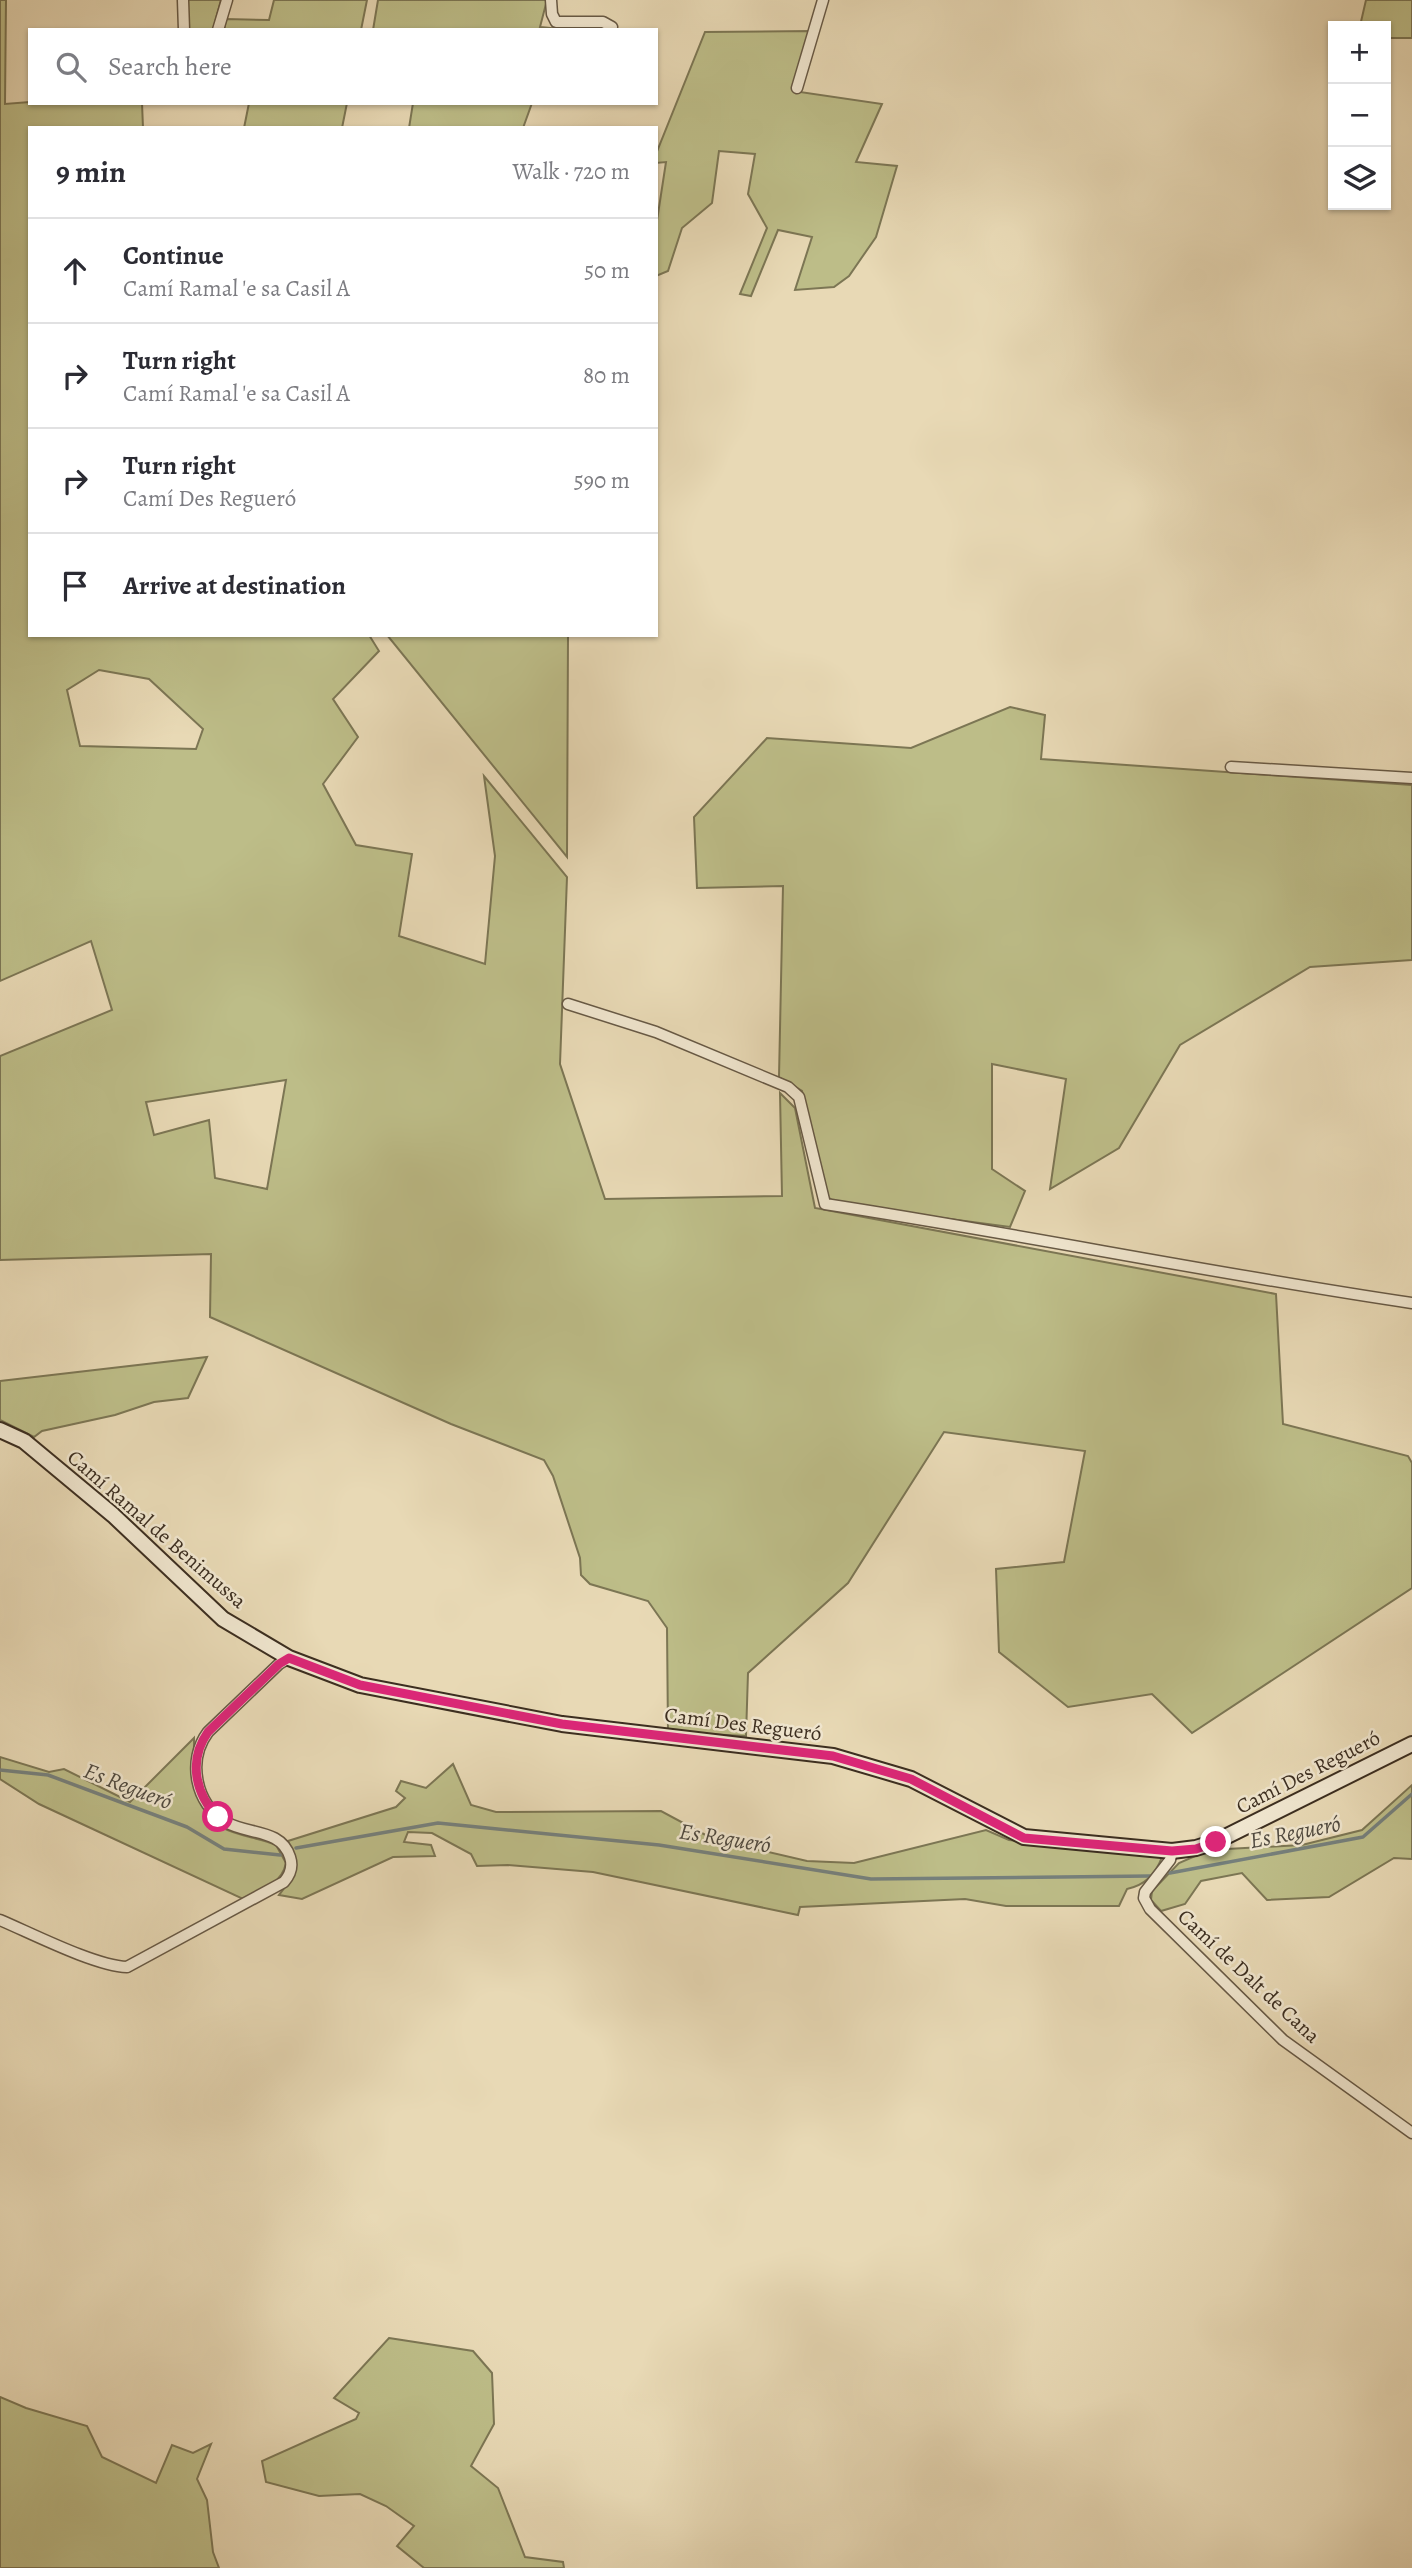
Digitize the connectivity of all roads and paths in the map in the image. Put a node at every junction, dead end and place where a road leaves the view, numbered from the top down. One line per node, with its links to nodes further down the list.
1 (183, 0): 6 (street)
2 (227, 0): 7 (street)
3 (551, 0): 5 (street)
4 (823, 0): 8 (street)
5 (612, 27)
6 (184, 28)
7 (219, 28)
8 (797, 88)
9 (1231, 766): 10 (street)
10 (1412, 778)
11 (568, 1004): 12 (street)
12 (1412, 1303)
13 (0, 1430): 14 (street, Camí Ramal de Benimussa)
14 (289, 1658): 16 (street, Camí Des Regueró); 17 (street)
15 (1412, 1744): 16 (street, Camí Des Regueró)
16 (1172, 1851): 18 (street, Camí de Dalt de Cana)
17 (0, 1920)
18 (1412, 2133)

